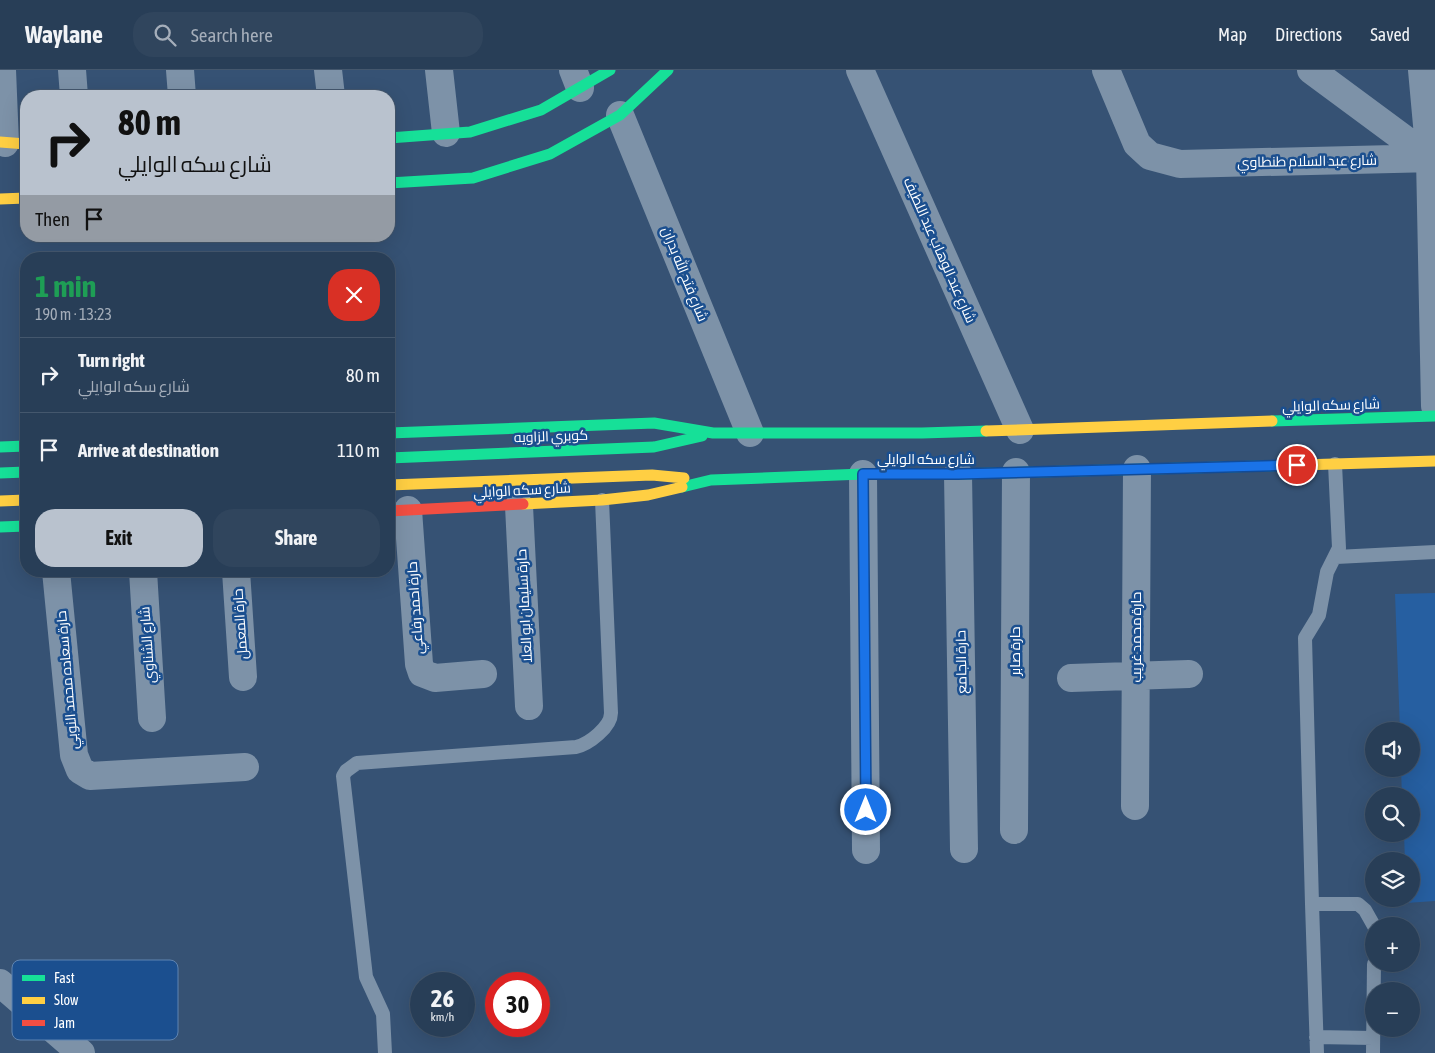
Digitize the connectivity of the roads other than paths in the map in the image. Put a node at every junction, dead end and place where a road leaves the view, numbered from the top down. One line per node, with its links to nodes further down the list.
1 (2, 70): 19 (street)
2 (72, 70): 13 (street)
3 (180, 70): 14 (street)
4 (328, 70): 15 (street)
5 (440, 70): 17 (street)
6 (610, 70): 12 (main road)
7 (668, 70): 16 (main road)
8 (860, 70): 26 (street, شارع عبد الوهاب عبد اللطيف)
9 (1106, 70): 20 (street, شارع عبد السلام طنطاوي)
10 (1311, 70): 20 (street)
11 (1422, 70): 20 (street)
12 (576, 79): 17 (main road)
13 (74, 90)
14 (182, 90)
15 (330, 90)
16 (620, 115): 21 (main road); 29 (street, شارع فتح الله بدران)
17 (446, 133): 18 (main road)
18 (395, 137)
19 (11, 143)
20 (1432, 158): 24 (street)
21 (395, 183)
22 (20, 198): 23 (main road)
23 (0, 199)
24 (1435, 406)
25 (1435, 416): 26 (main road, شارع سكه الوايلي)
26 (1020, 430): 29 (main road, شارع سكه الوايلي)
27 (395, 433): 28 (main road, شارع سكه الوايلي)
28 (714, 433): 29 (main road, شارع سكه الوايلي); 32 (main road, كوبري الزاويه)
29 (750, 433)
30 (20, 446): 31 (main road)
31 (0, 447)
32 (395, 458)
33 (1435, 461): 34 (main road, شارع سكه الوايلي)
34 (1335, 464): 35 (main road, شارع سكه الوايلي); 51 (lane)
35 (1137, 469): 37 (main road, شارع سكه الوايلي); 57 (street, حارة محمد غريب)
36 (20, 472): 38 (main road)
37 (1016, 472): 40 (main road, شارع سكه الوايلي); 64 (street, حارة صابر)
38 (0, 473)
39 (863, 474): 40 (main road, شارع سكه الوايلي); 41 (main road, شارع سكه الوايلي); 66 (street)
40 (958, 474): 65 (street, حارة الجامع)
41 (711, 480): 42 (main road); 44 (main road, شارع سكه الوايلي)
42 (395, 485)
43 (20, 500): 45 (main road)
44 (602, 500): 46 (main road, شارع سكه الوايلي); 76 (lane)
45 (0, 501)
46 (519, 506): 47 (main road, شارع سكه الوايلي); 60 (street, حارة سليمان ابو العلا)
47 (398, 511): 55 (street, حارة احمد رفاعي)
48 (20, 526): 49 (main road)
49 (0, 527)
50 (1435, 552): 51 (lane)
51 (1336, 557): 67 (lane)
52 (57, 577): 62 (street, حارة سعاده محمد النوبي)
53 (142, 577): 61 (street, شارع الشناوي)
54 (236, 577): 58 (street, حارة المعمل)
55 (483, 674)
56 (1189, 674): 57 (street)
57 (1136, 676): 59 (street); 63 (street, حارة محمد غريب)
58 (244, 677)
59 (1071, 678)
60 (529, 706)
61 (152, 718)
62 (245, 767)
63 (1135, 806)
64 (1014, 830)
65 (964, 849)
66 (866, 850)
67 (1312, 904): 68 (lane); 72 (lane)
68 (1369, 917)
69 (1374, 972): 73 (lane)
70 (0, 983): 71 (street)
71 (12, 993)
72 (1316, 1037): 73 (lane); 77 (lane)
73 (1373, 1038): 78 (lane)
74 (66, 1040): 75 (street)
75 (81, 1053)
76 (385, 1053)
77 (1317, 1053)
78 (1373, 1053)

